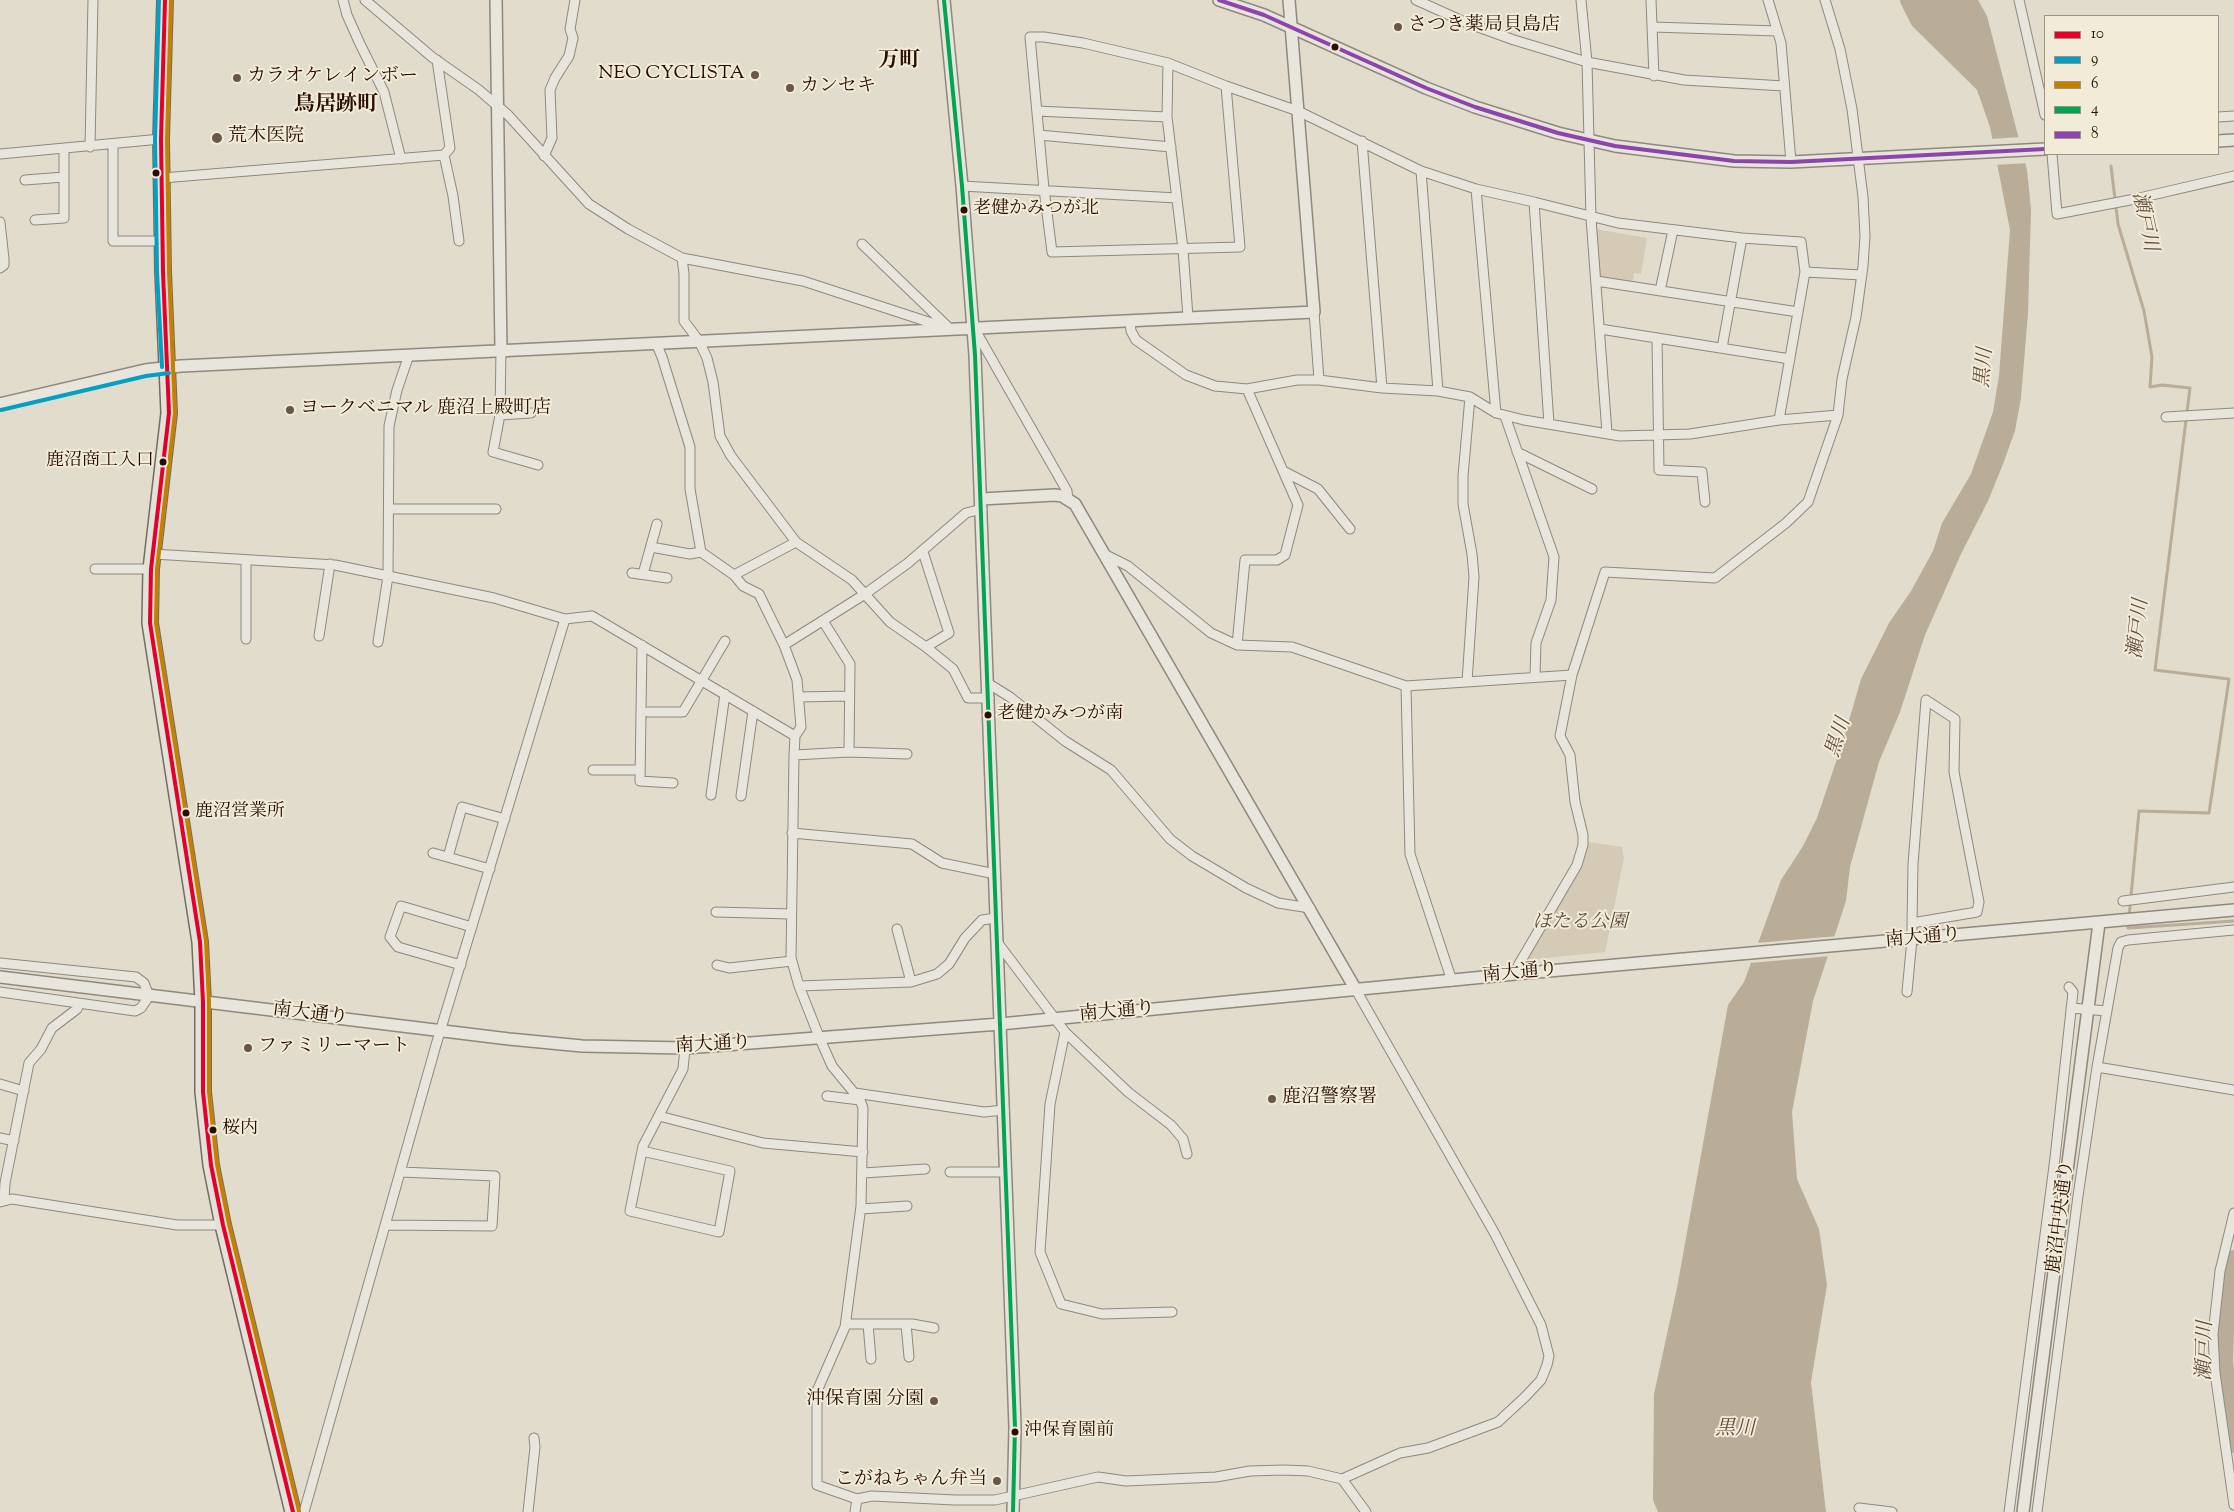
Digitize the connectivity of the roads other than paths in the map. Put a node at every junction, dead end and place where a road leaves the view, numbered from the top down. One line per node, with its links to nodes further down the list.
1 (93, 0): 39 (street)
2 (165, 0): 33 (highway)
3 (343, 0): 48 (street)
4 (365, 0): 19 (street)
5 (496, 0): 25 (street)
6 (575, 0): 46 (street)
7 (944, 0): 55 (street)
8 (1219, 0): 16 (street)
9 (1289, 0): 16 (street)
10 (1416, 0): 21 (street)
11 (1581, 0): 21 (street)
12 (1651, 0): 17 (street)
13 (1768, 0): 18 (street)
14 (1825, 0): 47 (street)
15 (2019, 0): 28 (street)
16 (1291, 27): 27 (street); 35 (street)
17 (1652, 27): 18 (street); 22 (street)
18 (1777, 31): 24 (street)
19 (437, 60): 25 (street); 44 (street)
20 (1168, 62): 23 (street); 26 (street); 30 (street)
21 (1587, 62): 22 (street); 35 (street)
22 (1654, 76): 24 (street)
23 (1226, 86): 27 (street); 68 (street)
24 (1784, 86): 49 (street)
25 (496, 106): 46 (street); 87 (street)
26 (1037, 111): 30 (street); 32 (street)
27 (1298, 111): 37 (street); 76 (street)
28 (2044, 111)
29 (2234, 116): 31 (street)
30 (1167, 117): 40 (street)
31 (2219, 117)
32 (1039, 135): 40 (street); 56 (street)
33 (161, 139): 38 (street); 53 (highway)
34 (2234, 140): 36 (street)
35 (1590, 141): 49 (street); 60 (street)
36 (2219, 141)
37 (1362, 142): 50 (street); 92 (street)
38 (113, 144): 39 (street); 65 (street)
39 (90, 147): 41 (street)
40 (1171, 147): 58 (street)
41 (64, 149): 43 (street); 52 (street)
42 (2044, 151): 47 (street)
43 (0, 154)
44 (444, 155): 48 (street); 66 (street)
45 (2048, 155): 51 (street)
46 (544, 156): 69 (street)
47 (1861, 158): 49 (street); 72 (street)
48 (401, 159): 53 (street)
49 (1791, 162)
50 (1421, 171): 57 (street); 94 (street)
51 (2234, 176)
52 (64, 177): 54 (street); 61 (street)
53 (162, 178): 65 (highway)
54 (26, 180)
55 (962, 186): 56 (street); 80 (street)
56 (1044, 189): 58 (street); 68 (street)
57 (1476, 189): 59 (street); 100 (street)
58 (1177, 198): 68 (street)
59 (1534, 202): 60 (street); 104 (street)
60 (1591, 218): 63 (street); 73 (street)
61 (35, 220)
62 (0, 222): 70 (street)
63 (1672, 230): 64 (street); 74 (street)
64 (1742, 238): 71 (street); 75 (street)
65 (163, 241): 90 (highway)
66 (459, 242)
67 (862, 244): 81 (street)
68 (1183, 249): 78 (street)
69 (682, 258): 81 (street); 84 (street)
70 (0, 268)
71 (1804, 272): 72 (street); 77 (street)
72 (1862, 275): 101 (street)
73 (1596, 281): 74 (street); 82 (street)
74 (1660, 290): 75 (street)
75 (1731, 301): 77 (street); 86 (street)
76 (1314, 312): 78 (street); 91 (street)
77 (1798, 312): 89 (street)
78 (1188, 317): 79 (street)
79 (1130, 320): 80 (street); 93 (street)
80 (974, 328): 81 (street); 111 (street); 113 (street)
81 (950, 329): 84 (street)
82 (1600, 329): 83 (street); 105 (street)
83 (1657, 338): 86 (street); 106 (street)
84 (699, 341): 85 (street); 118 (street)
85 (656, 343): 87 (street); 120 (street)
86 (1722, 348): 89 (street)
87 (501, 350): 88 (street); 99 (street)
88 (409, 355): 90 (street); 114 (street)
89 (1790, 359): 103 (street)
90 (168, 368): 96 (street); 124 (highway)
91 (1319, 380): 92 (street); 93 (street)
92 (1382, 388): 94 (street)
93 (1247, 389): 109 (street)
94 (1438, 391): 95 (street)
95 (1470, 397): 100 (street); 146 (street)
96 (0, 404)
97 (531, 413): 99 (street)
98 (2234, 413): 102 (street)
99 (500, 415): 108 (street)
100 (1500, 415): 104 (street); 107 (street)
101 (1838, 415): 103 (street); 143 (street)
102 (2166, 417)
103 (1779, 420): 106 (street)
104 (1549, 424): 105 (street)
105 (1607, 434): 106 (street)
106 (1660, 435): 112 (street)
107 (1517, 452): 110 (street); 144 (street)
108 (538, 465)
109 (1285, 472): 117 (street); 141 (street)
110 (1592, 489)
111 (1068, 499): 113 (street); 122 (street)
112 (1705, 502)
113 (981, 504): 121 (street); 147 (street)
114 (389, 509): 115 (street); 130 (street)
115 (496, 509)
116 (657, 524): 119 (street)
117 (1350, 529)
118 (796, 542): 129 (street); 132 (street)
119 (650, 547): 120 (street); 128 (street)
120 (701, 552): 129 (street)
121 (923, 552): 132 (street); 142 (street)
122 (1106, 555): 141 (street); 172 (street)
123 (246, 560): 124 (street); 125 (street); 136 (street)
124 (152, 561): 126 (street); 198 (highway)
125 (330, 564): 130 (street); 135 (street)
126 (95, 569)
127 (632, 573): 128 (street)
128 (643, 574): 131 (street)
129 (734, 575): 140 (street)
130 (388, 576): 133 (street); 138 (street)
131 (667, 578)
132 (865, 594): 134 (street); 142 (street)
133 (565, 619): 139 (street); 164 (street)
134 (823, 621): 140 (street); 150 (street)
135 (319, 636)
136 (246, 639)
137 (725, 641): 145 (street)
138 (378, 642)
139 (642, 645): 145 (street); 160 (street)
140 (784, 645): 151 (street)
141 (1237, 645): 148 (street)
142 (926, 647): 152 (street)
143 (1572, 675): 144 (street); 188 (street)
144 (1535, 676): 146 (street)
145 (702, 680): 149 (street); 154 (street)
146 (1467, 682): 148 (street)
147 (989, 684): 152 (street); 172 (street)
148 (1406, 686): 190 (street)
149 (725, 694): 153 (street); 162 (street)
150 (849, 696): 151 (street); 156 (street)
151 (800, 697): 155 (street)
152 (989, 698): 169 (street)
153 (753, 711): 155 (street); 163 (street)
154 (648, 712)
155 (795, 736): 158 (street)
156 (849, 752): 157 (street); 158 (street)
157 (907, 754)
158 (794, 755): 165 (street)
159 (593, 770): 160 (street)
160 (640, 770): 161 (street)
161 (674, 783)
162 (711, 795)
163 (741, 796)
164 (505, 819): 167 (street); 168 (street)
165 (792, 834): 169 (street); 175 (street)
166 (433, 853): 167 (street)
167 (448, 857): 168 (street)
168 (490, 869): 179 (street)
169 (995, 874): 176 (street)
170 (2234, 888): 171 (street)
171 (2122, 901)
172 (1310, 908): 194 (street)
173 (2234, 910): 178 (street, 南大通り)
174 (716, 912): 175 (street)
175 (791, 914): 184 (street)
176 (996, 918): 183 (street); 191 (street)
177 (1912, 922): 177 (street); 182 (street)
178 (2099, 923): 182 (street, 南大通り); 201 (street, 鹿沼中央通り)
179 (472, 927): 186 (street); 186 (street)
180 (897, 929): 191 (street)
181 (2234, 930): 202 (street)
182 (1908, 940): 188 (street, 南大通り); 196 (street)
183 (997, 942): 203 (street); 204 (street)
184 (792, 961): 187 (street); 192 (street)
185 (0, 963): 197 (street)
186 (461, 965): 205 (street)
187 (718, 965)
188 (1515, 974): 190 (street, 南大通り)
189 (0, 978): 197 (street, 南大通り)
190 (1452, 981): 194 (street, 南大通り)
191 (911, 982): 192 (street)
192 (799, 986): 207 (street)
193 (2069, 987): 200 (street)
194 (1356, 990): 203 (street, 南大通り); 244 (street)
195 (0, 992): 199 (street)
196 (1907, 992)
197 (149, 996): 198 (street, 南大通り); 199 (street)
198 (203, 1002): 205 (street, 南大通り); 234 (highway)
199 (79, 1004): 212 (street)
200 (2071, 1008): 201 (street); 222 (street)
201 (2089, 1009): 202 (street); 223 (street, 鹿沼中央通り)
202 (2107, 1011): 209 (street)
203 (1053, 1019): 204 (street, 南大通り); 206 (street)
204 (1000, 1024): 207 (street, 南大通り); 215 (street)
205 (441, 1031): 208 (street, 南大通り); 226 (street)
206 (1065, 1032): 221 (street); 236 (street)
207 (820, 1039): 208 (street, 南大通り); 214 (street)
208 (685, 1048): 216 (street)
209 (2097, 1067): 211 (street); 224 (street)
210 (0, 1084): 212 (street)
211 (2234, 1090)
212 (24, 1091): 218 (street)
213 (827, 1096): 214 (street)
214 (858, 1097): 215 (street); 220 (street)
215 (1004, 1110): 228 (street)
216 (659, 1116): 219 (street); 220 (street)
217 (0, 1138): 218 (street)
218 (14, 1141): 230 (street)
219 (642, 1151): 219 (street)
220 (863, 1152): 229 (street)
221 (1187, 1154)
222 (2056, 1158): 223 (street); 256 (street)
223 (2069, 1159): 224 (street); 257 (street, 鹿沼中央通り)
224 (2083, 1161): 258 (street)
225 (925, 1168): 229 (street)
226 (400, 1172): 235 (street); 235 (street)
227 (950, 1172): 228 (street)
228 (1006, 1172): 245 (street)
229 (863, 1173): 232 (street)
230 (2, 1201): 234 (street)
231 (907, 1206): 232 (street)
232 (861, 1209): 237 (street)
233 (2234, 1213): 247 (street)
234 (223, 1225): 249 (highway)
235 (386, 1225): 250 (street)
236 (1172, 1312)
237 (846, 1324): 238 (street); 246 (street)
238 (868, 1324): 239 (street); 242 (street)
239 (906, 1324): 240 (street); 241 (street)
240 (934, 1328)
241 (909, 1357)
242 (871, 1358)
243 (534, 1438): 251 (street)
244 (1342, 1479): 245 (street); 254 (street)
245 (1014, 1496): 246 (street); 253 (street)
246 (857, 1499): 252 (street)
247 (2234, 1505)
248 (1860, 1508): 255 (street)
249 (293, 1512)
250 (304, 1512)
251 (528, 1512)
252 (855, 1512)
253 (1013, 1512)
254 (1366, 1512)
255 (1892, 1512)
256 (2009, 1512)
257 (2023, 1512)
258 (2037, 1512)

